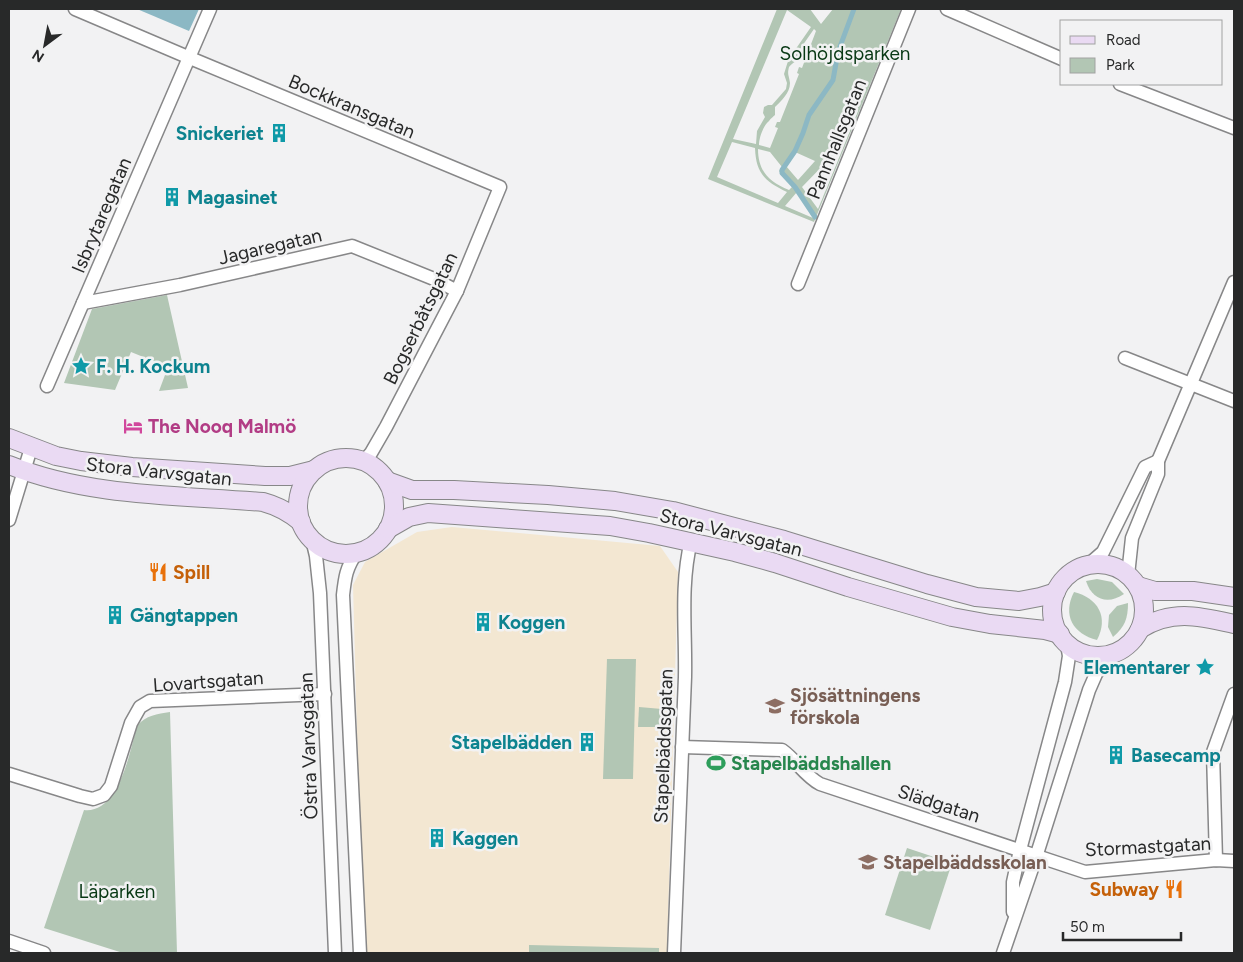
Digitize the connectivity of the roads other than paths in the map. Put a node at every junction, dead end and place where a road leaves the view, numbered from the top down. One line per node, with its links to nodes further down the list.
1 (75, 9): 6 (street, Bockkransgatan)
2 (210, 9): 6 (street, Isbrytaregatan)
3 (909, 9): 11 (street, Pannhallsgatan)
4 (947, 9): 5 (street)
5 (1060, 57)
6 (190, 58): 9 (street, Bockkransgatan); 13 (street, Isbrytaregatan)
7 (1123, 85): 8 (street)
8 (1234, 128)
9 (500, 187): 12 (street, Bogserbåtsgatan)
10 (1234, 282): 16 (street)
11 (798, 284)
12 (457, 291): 13 (street, Jagaregatan); 20 (street, Bogserbåtsgatan)
13 (83, 303): 15 (street, Isbrytaregatan)
14 (1125, 358): 16 (street)
15 (47, 386)
16 (1192, 386): 17 (street); 21 (street)
17 (1234, 401)
18 (9, 438): 19 (street, Stora Varvsgatan)
19 (31, 448): 22 (street); 23 (street, Stora Varvsgatan)
20 (364, 461): 23 (street, Stora Varvsgatan); 24 (street, Stora Varvsgatan)
21 (1158, 461): 31 (street); 32 (street)
22 (16, 468): 25 (street); 26 (street, Stora Varvsgatan)
23 (314, 470): 26 (street, Stora Varvsgatan)
24 (387, 481): 27 (street, Stora Varvsgatan); 33 (street, Stora Varvsgatan)
25 (9, 520)
26 (301, 522): 28 (street, Stora Varvsgatan)
27 (388, 529): 29 (street, Stora Varvsgatan); 30 (street, Stora Varvsgatan)
28 (312, 539): 30 (street, Stora Varvsgatan); 39 (street, Östra Varvsgatan)
29 (691, 542): 37 (street, Stora Varvsgatan); 41 (street, Stapelbäddsgatan)
30 (357, 552): 51 (street)
31 (1087, 566): 32 (street); 33 (street)
32 (1133, 580): 34 (street); 36 (street)
33 (1056, 592): 37 (street)
34 (1234, 597)
35 (1234, 624): 36 (street)
36 (1140, 629): 38 (street)
37 (1063, 639): 38 (street, Stora Varvsgatan); 43 (street)
38 (1110, 655): 44 (street)
39 (325, 694): 42 (street, Lovartsgatan); 50 (street, Östra Varvsgatan)
40 (1234, 694): 45 (street)
41 (682, 747): 43 (street, Slädgatan); 52 (street, Stapelbäddsgatan)
42 (9, 774)
43 (1020, 850): 44 (street, Slädgatan); 47 (street)
44 (1036, 857): 45 (street, Stormastgatan); 47 (street)
45 (1216, 860): 46 (street, Stormastgatan)
46 (1234, 861)
47 (1013, 922): 53 (street)
48 (9, 941): 49 (street)
49 (44, 953)
50 (335, 953)
51 (360, 953)
52 (674, 953)
53 (1003, 953)

